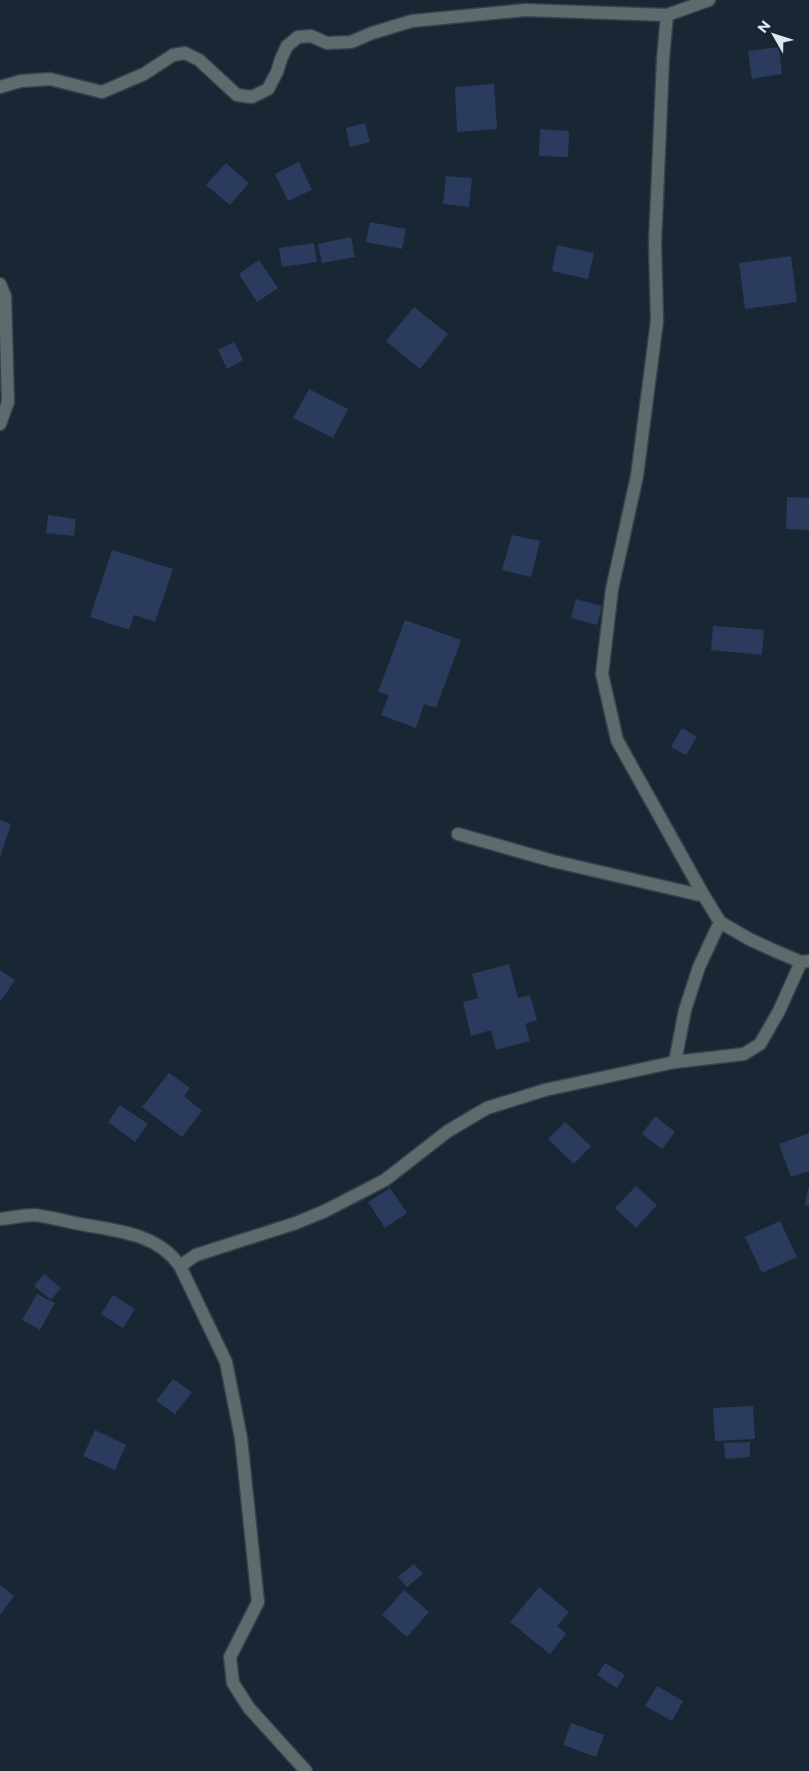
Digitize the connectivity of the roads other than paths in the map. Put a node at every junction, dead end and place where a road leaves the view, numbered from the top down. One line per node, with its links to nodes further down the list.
1 (709, 0): 2 (street)
2 (667, 15): 3 (street); 7 (street)
3 (0, 87)
4 (0, 284): 5 (street)
5 (0, 424)
6 (458, 834): 7 (street)
7 (704, 896): 8 (street)
8 (720, 922): 9 (street); 10 (street)
9 (805, 961): 10 (street)
10 (675, 1062): 12 (street)
11 (0, 1219): 12 (street)
12 (180, 1266): 13 (street)
13 (306, 1771)

